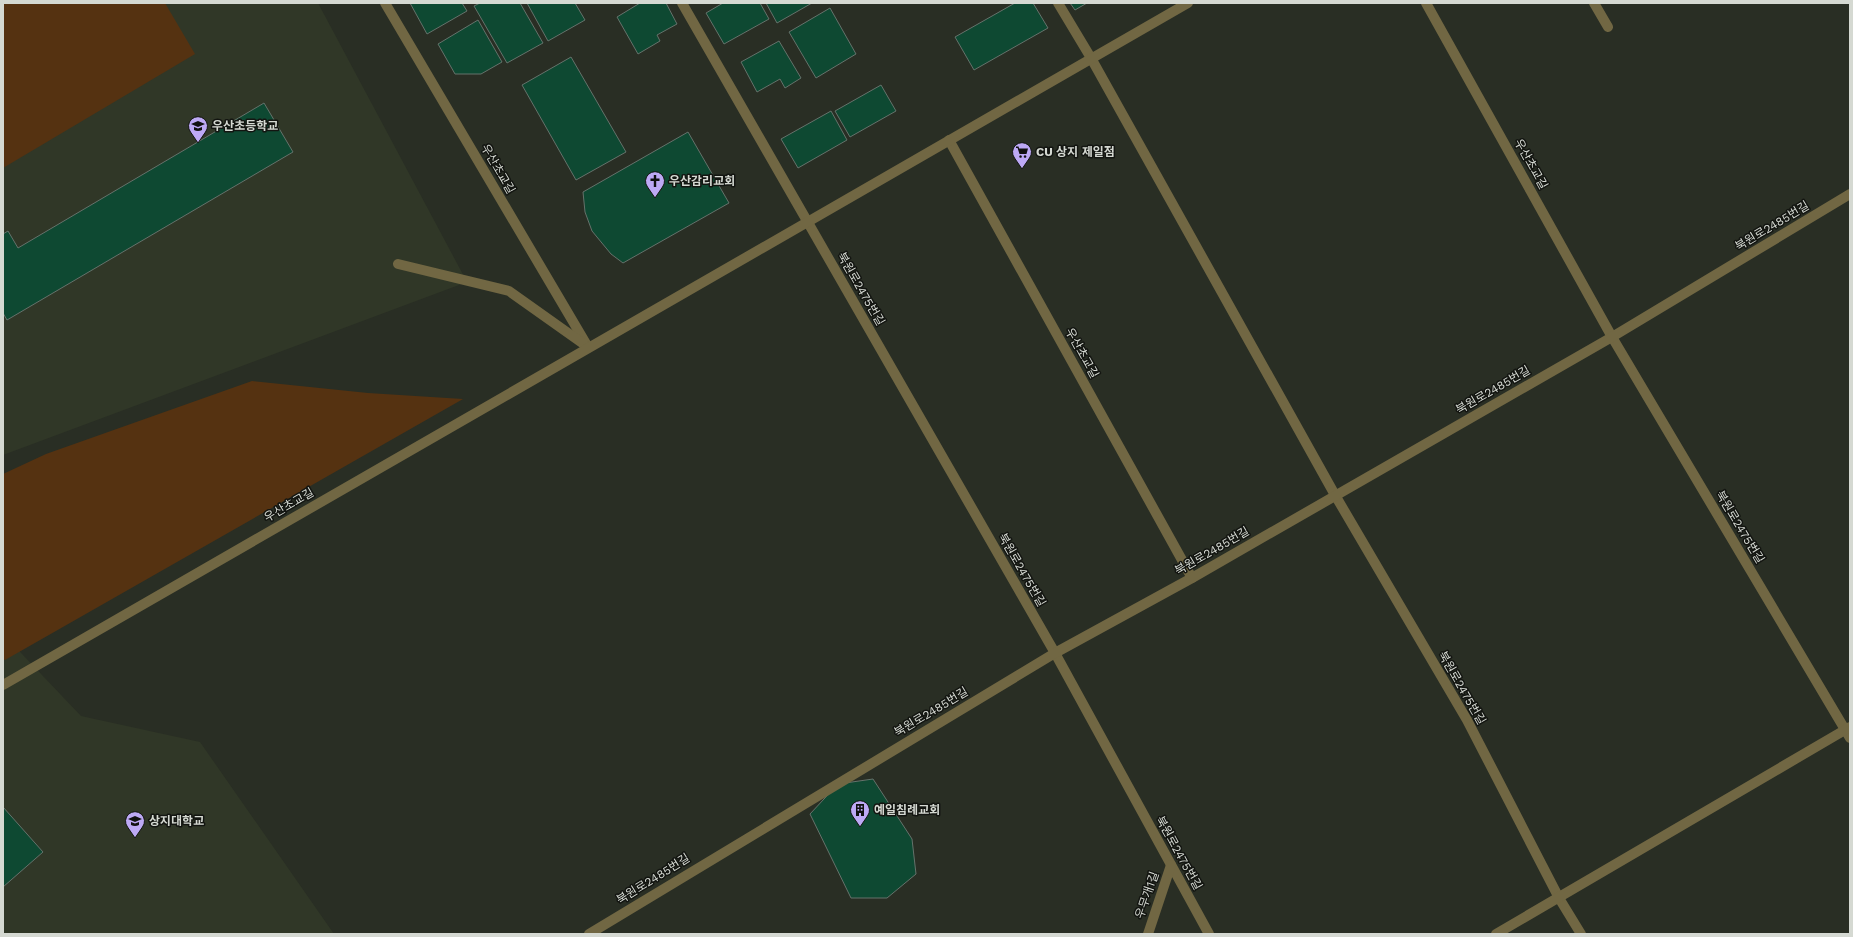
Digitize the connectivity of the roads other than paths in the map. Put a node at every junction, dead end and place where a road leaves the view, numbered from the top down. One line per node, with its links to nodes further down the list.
1 (385, 3): 14 (street, 우산초교길)
2 (682, 3): 11 (street)
3 (1058, 3): 8 (street)
4 (1188, 3): 8 (street, 우산초교길)
5 (1426, 3): 13 (street, 우산초교길)
6 (1594, 3): 7 (street)
7 (1608, 27)
8 (1091, 58): 9 (street, 우산초교길); 15 (street)
9 (949, 140): 11 (street, 우산초교길); 16 (street, 우산초교길)
10 (1850, 194): 13 (street, 북원로2485번길)
11 (807, 222): 14 (street, 우산초교길); 17 (street, 북원로2475번길)
12 (398, 264): 14 (street)
13 (1612, 338): 15 (street, 북원로2485번길); 19 (street, 북원로2475번길)
14 (588, 347): 18 (street, 우산초교길)
15 (1335, 495): 16 (street, 북원로2485번길); 21 (street, 북원로2475번길)
16 (1192, 578): 17 (street, 북원로2485번길)
17 (1055, 653): 20 (street, 북원로2475번길); 22 (street, 북원로2485번길)
18 (3, 685)
19 (1848, 732): 21 (street, 북원로2475번길)
20 (1171, 865): 23 (street, 우무개1길); 24 (street, 북원로2475번길)
21 (1559, 898): 25 (street, 북원로2475번길); 26 (street)
22 (589, 934)
23 (1148, 934)
24 (1209, 934)
25 (1496, 934)
26 (1581, 934)

